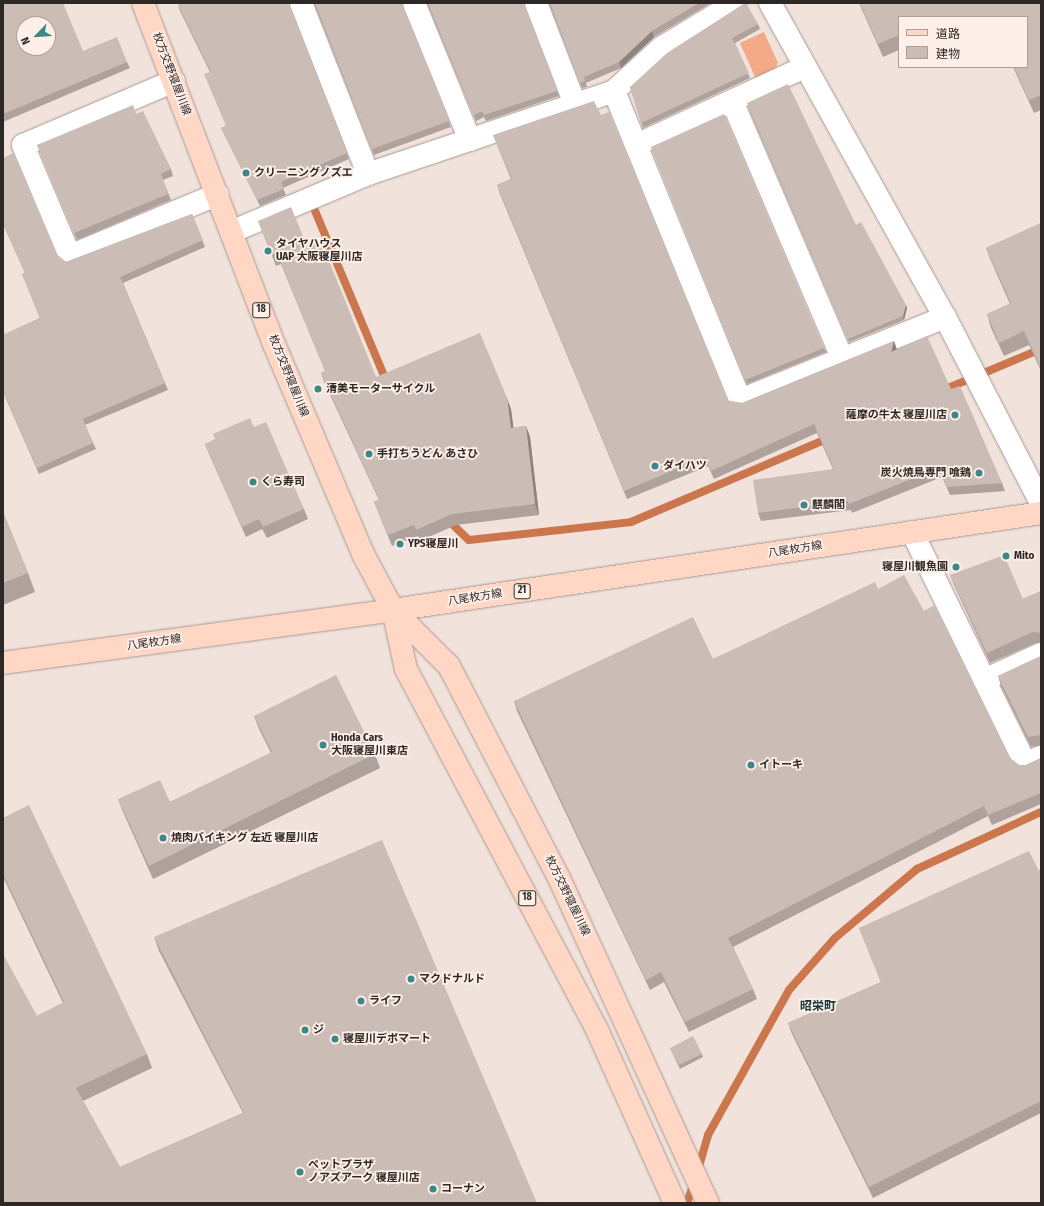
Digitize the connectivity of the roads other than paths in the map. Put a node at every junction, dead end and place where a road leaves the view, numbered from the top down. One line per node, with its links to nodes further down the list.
1 (143, 3): 8 (main road, 枚方交野寝屋川線 / 18)
2 (301, 3): 14 (street)
3 (414, 3): 12 (street)
4 (536, 3): 11 (street)
5 (735, 3): 9 (street)
6 (770, 3): 7 (street)
7 (805, 67): 10 (street); 17 (street)
8 (174, 81): 15 (main road, 枚方交野寝屋川線 / 18); 15 (street)
9 (614, 91): 11 (street); 13 (street)
10 (732, 101): 13 (street); 18 (street)
11 (575, 104): 12 (street)
12 (470, 140): 14 (street)
13 (636, 145): 18 (street)
14 (368, 174): 16 (street)
15 (218, 194): 16 (main road, 枚方交野寝屋川線 / 18)
16 (233, 231): 22 (main road, 枚方交野寝屋川線 / 18)
17 (945, 317): 18 (street); 19 (street)
18 (842, 358)
19 (1041, 503)
20 (1041, 513): 21 (main road, 八尾枚方線 / 21)
21 (912, 532): 22 (main road, 八尾枚方線 / 21); 25 (street)
22 (393, 610): 24 (main road, 八尾枚方線 / 21); 27 (main road, 枚方交野寝屋川線 / 18); 28 (main road, 枚方交野寝屋川線 / 18)
23 (1041, 654): 25 (street)
24 (3, 663)
25 (984, 680): 26 (street)
26 (1041, 756)
27 (672, 1194)
28 (706, 1200)

